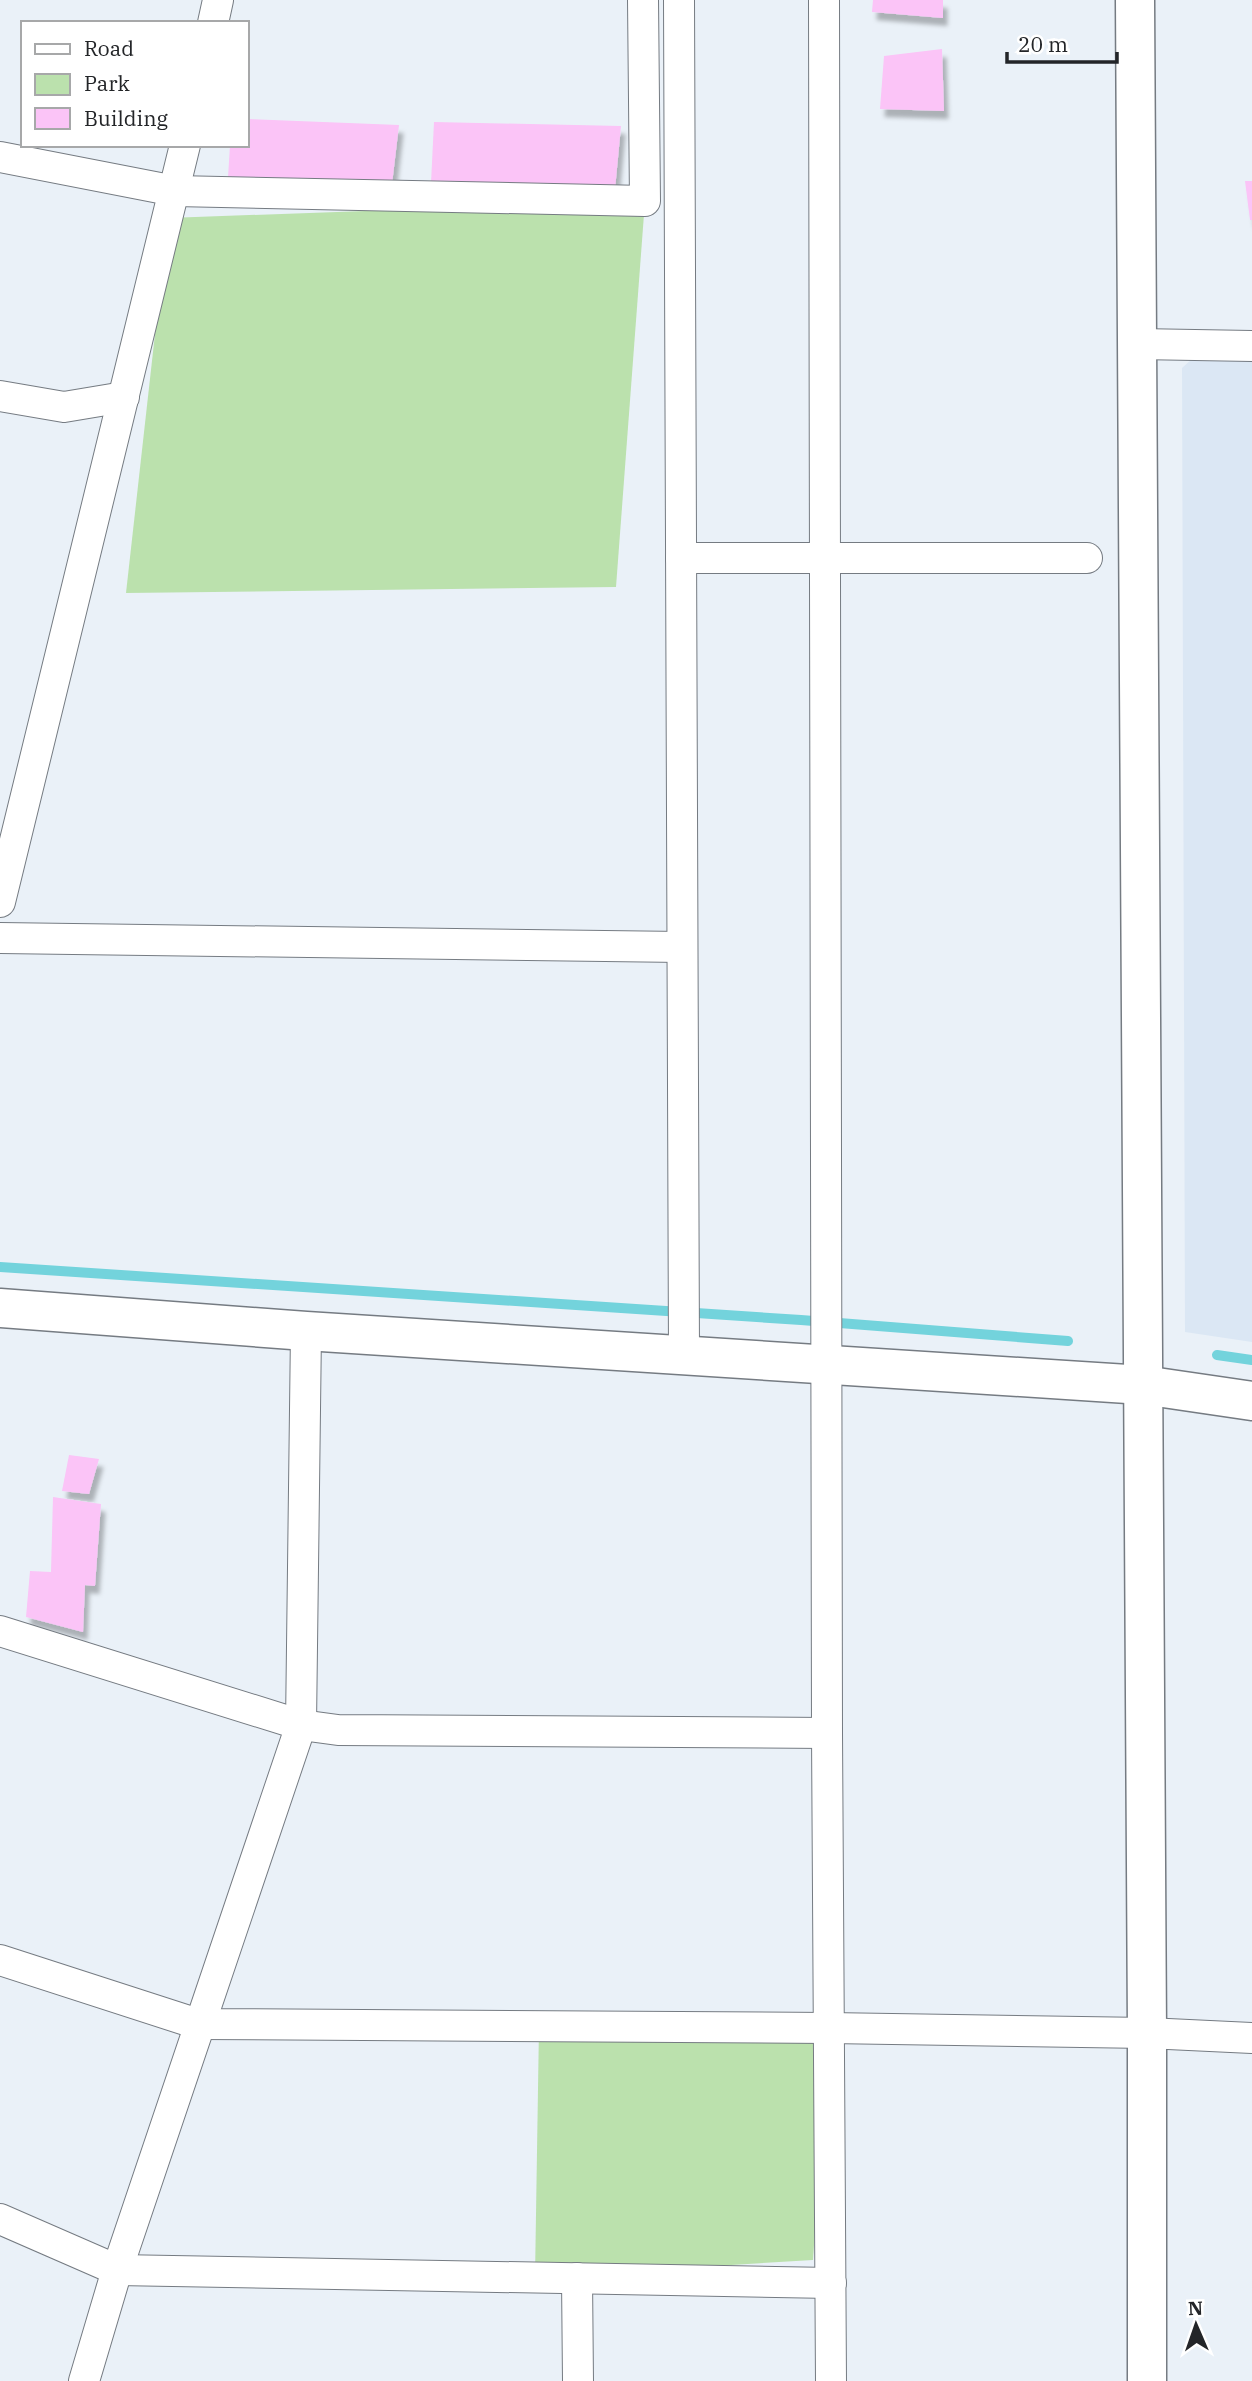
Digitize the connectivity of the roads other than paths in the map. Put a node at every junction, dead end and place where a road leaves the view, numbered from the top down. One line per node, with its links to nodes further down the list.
1 (218, 0): 6 (street)
2 (643, 0): 9 (street)
3 (679, 0): 14 (street)
4 (824, 0): 16 (street)
5 (1135, 0): 10 (street)
6 (213, 21)
7 (185, 147): 9 (street)
8 (0, 157): 9 (street)
9 (175, 191): 13 (street)
10 (1138, 344): 11 (street); 24 (street)
11 (1252, 345)
12 (0, 396): 13 (street)
13 (124, 397): 17 (street)
14 (681, 558): 16 (street); 19 (street)
15 (1087, 558): 16 (street)
16 (824, 559): 23 (street)
17 (0, 902)
18 (0, 938): 19 (street)
19 (682, 947): 22 (street)
20 (0, 1308): 21 (street)
21 (306, 1331): 22 (street); 27 (street)
22 (684, 1355): 23 (street)
23 (826, 1364): 24 (street); 28 (street)
24 (1143, 1385): 25 (street); 32 (street)
25 (1252, 1401)
26 (0, 1631): 27 (street)
27 (301, 1725): 28 (street); 30 (street)
28 (827, 1732): 31 (street)
29 (0, 1960): 30 (street)
30 (198, 2024): 31 (street); 35 (street)
31 (829, 2028): 32 (street); 37 (street)
32 (1147, 2034): 33 (street); 41 (street)
33 (1252, 2038)
34 (0, 2219): 35 (street)
35 (117, 2270): 36 (street); 38 (street)
36 (577, 2278): 37 (street); 39 (street)
37 (831, 2283): 40 (street)
38 (84, 2381)
39 (578, 2381)
40 (831, 2381)
41 (1147, 2381)

